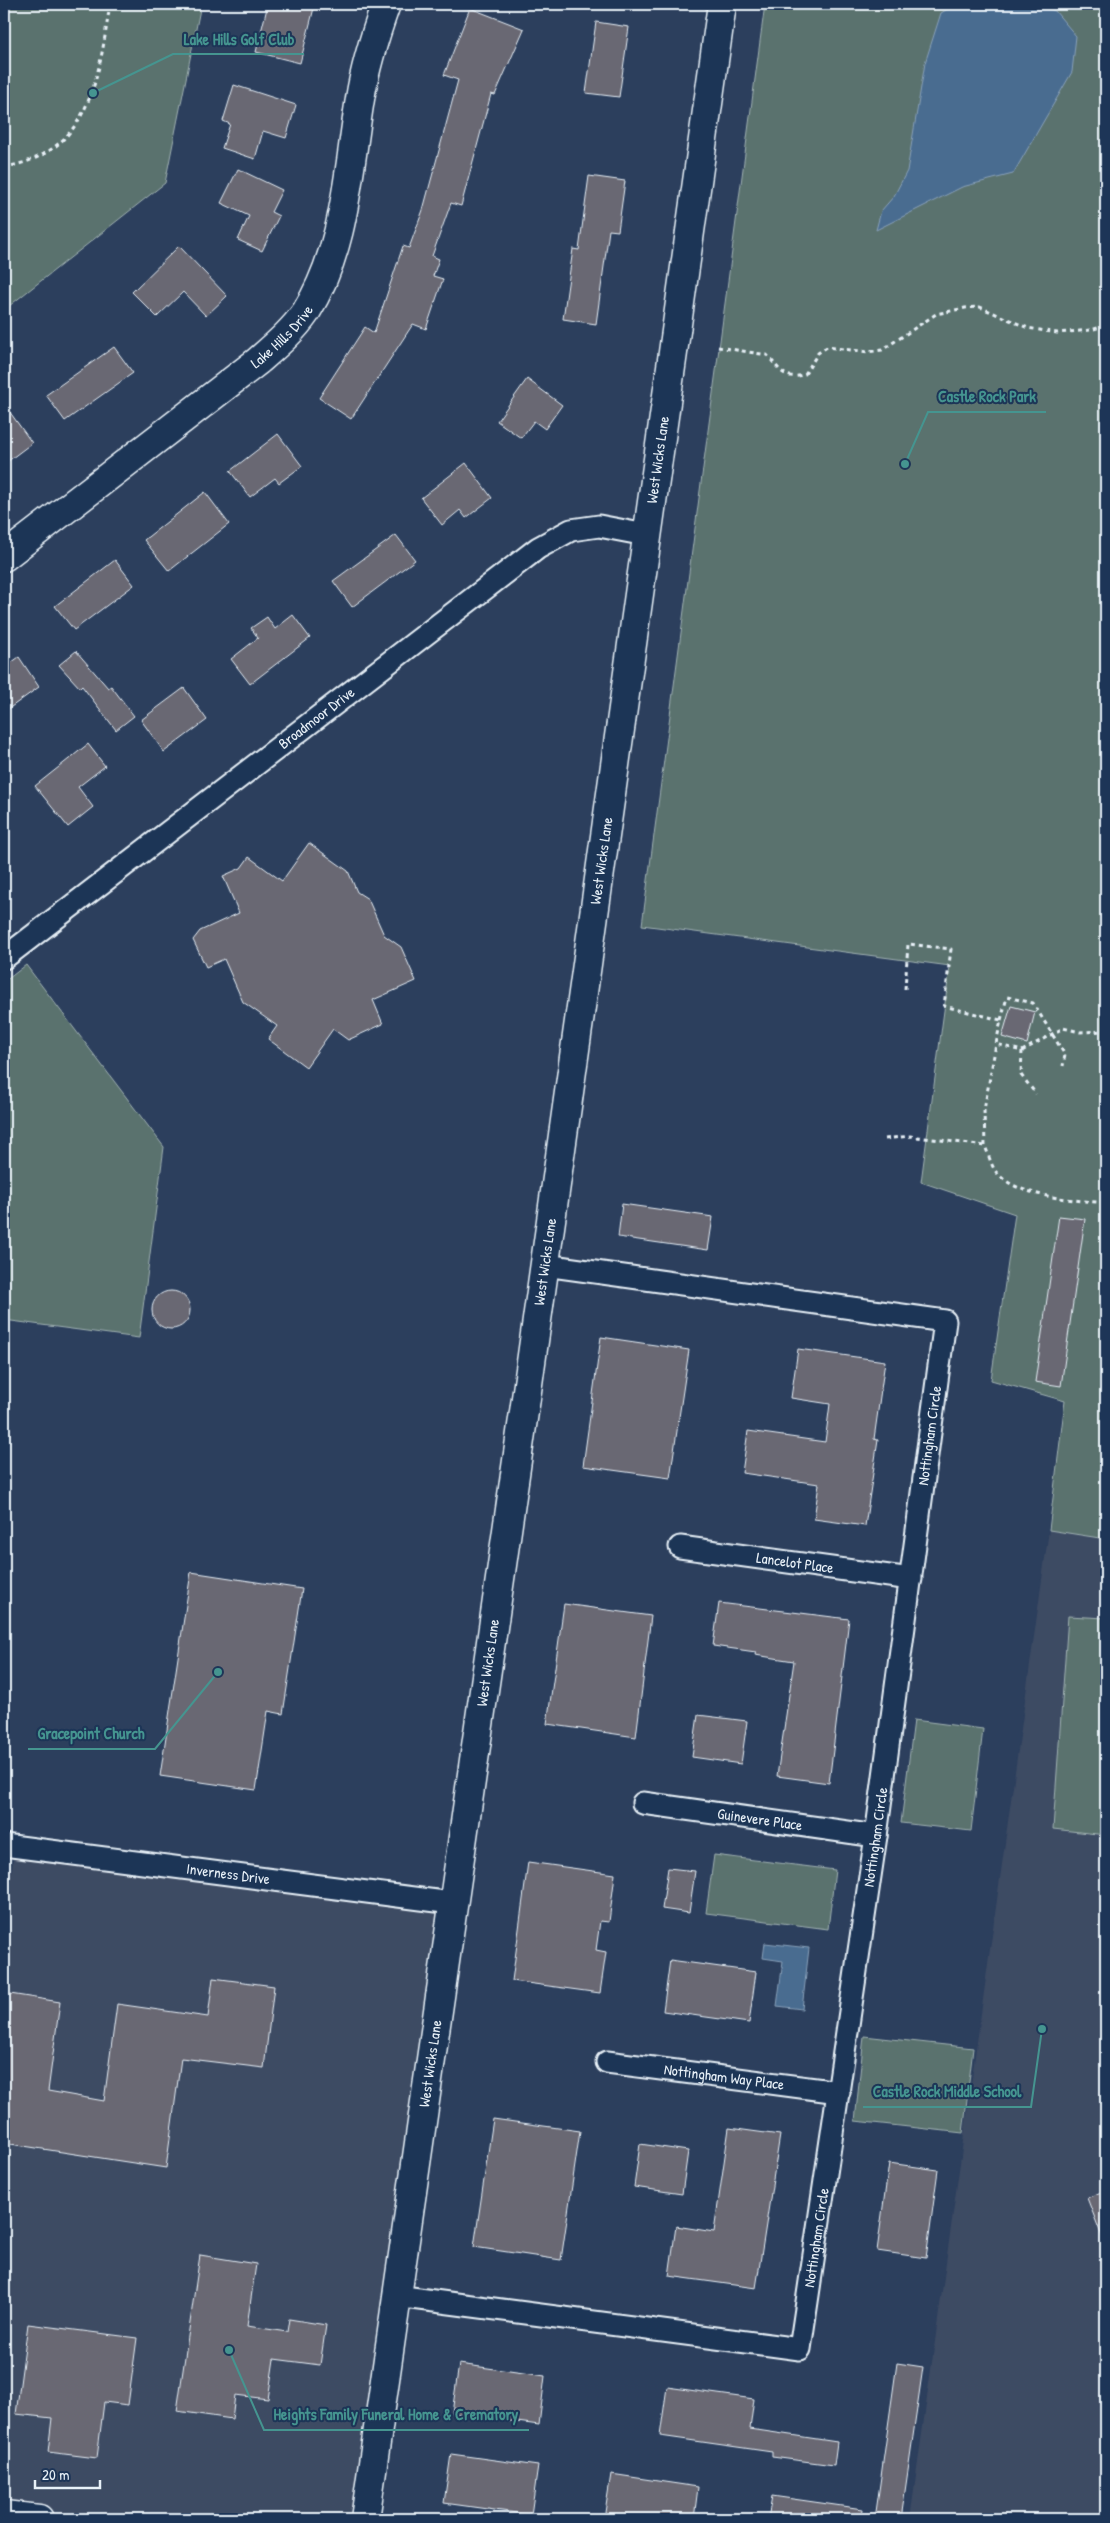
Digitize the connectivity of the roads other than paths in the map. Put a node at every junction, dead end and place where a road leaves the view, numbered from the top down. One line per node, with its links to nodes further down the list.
1 (386, 4): 4 (main road, Lake Hills Drive)
2 (722, 4): 3 (main road, West Wicks Lane)
3 (646, 534): 5 (street, Broadmoor Drive); 6 (main road, West Wicks Lane)
4 (4, 557)
5 (4, 958)
6 (545, 1265): 8 (street, Nottingham Circle); 12 (main road, West Wicks Lane)
7 (680, 1547): 8 (street, Lancelot Place)
8 (911, 1579): 10 (street, Nottingham Circle)
9 (643, 1803): 10 (street, Guinevere Place)
10 (876, 1836): 14 (street, Nottingham Circle)
11 (4, 1845): 12 (street, Inverness Drive)
12 (452, 1903): 15 (main road, West Wicks Lane)
13 (607, 2062): 14 (street, Nottingham Way Place)
14 (839, 2092): 15 (street, Nottingham Circle)
15 (396, 2296): 18 (main road, West Wicks Lane)
16 (4, 2515): 17 (main road)
17 (39, 2519)
18 (365, 2519)

